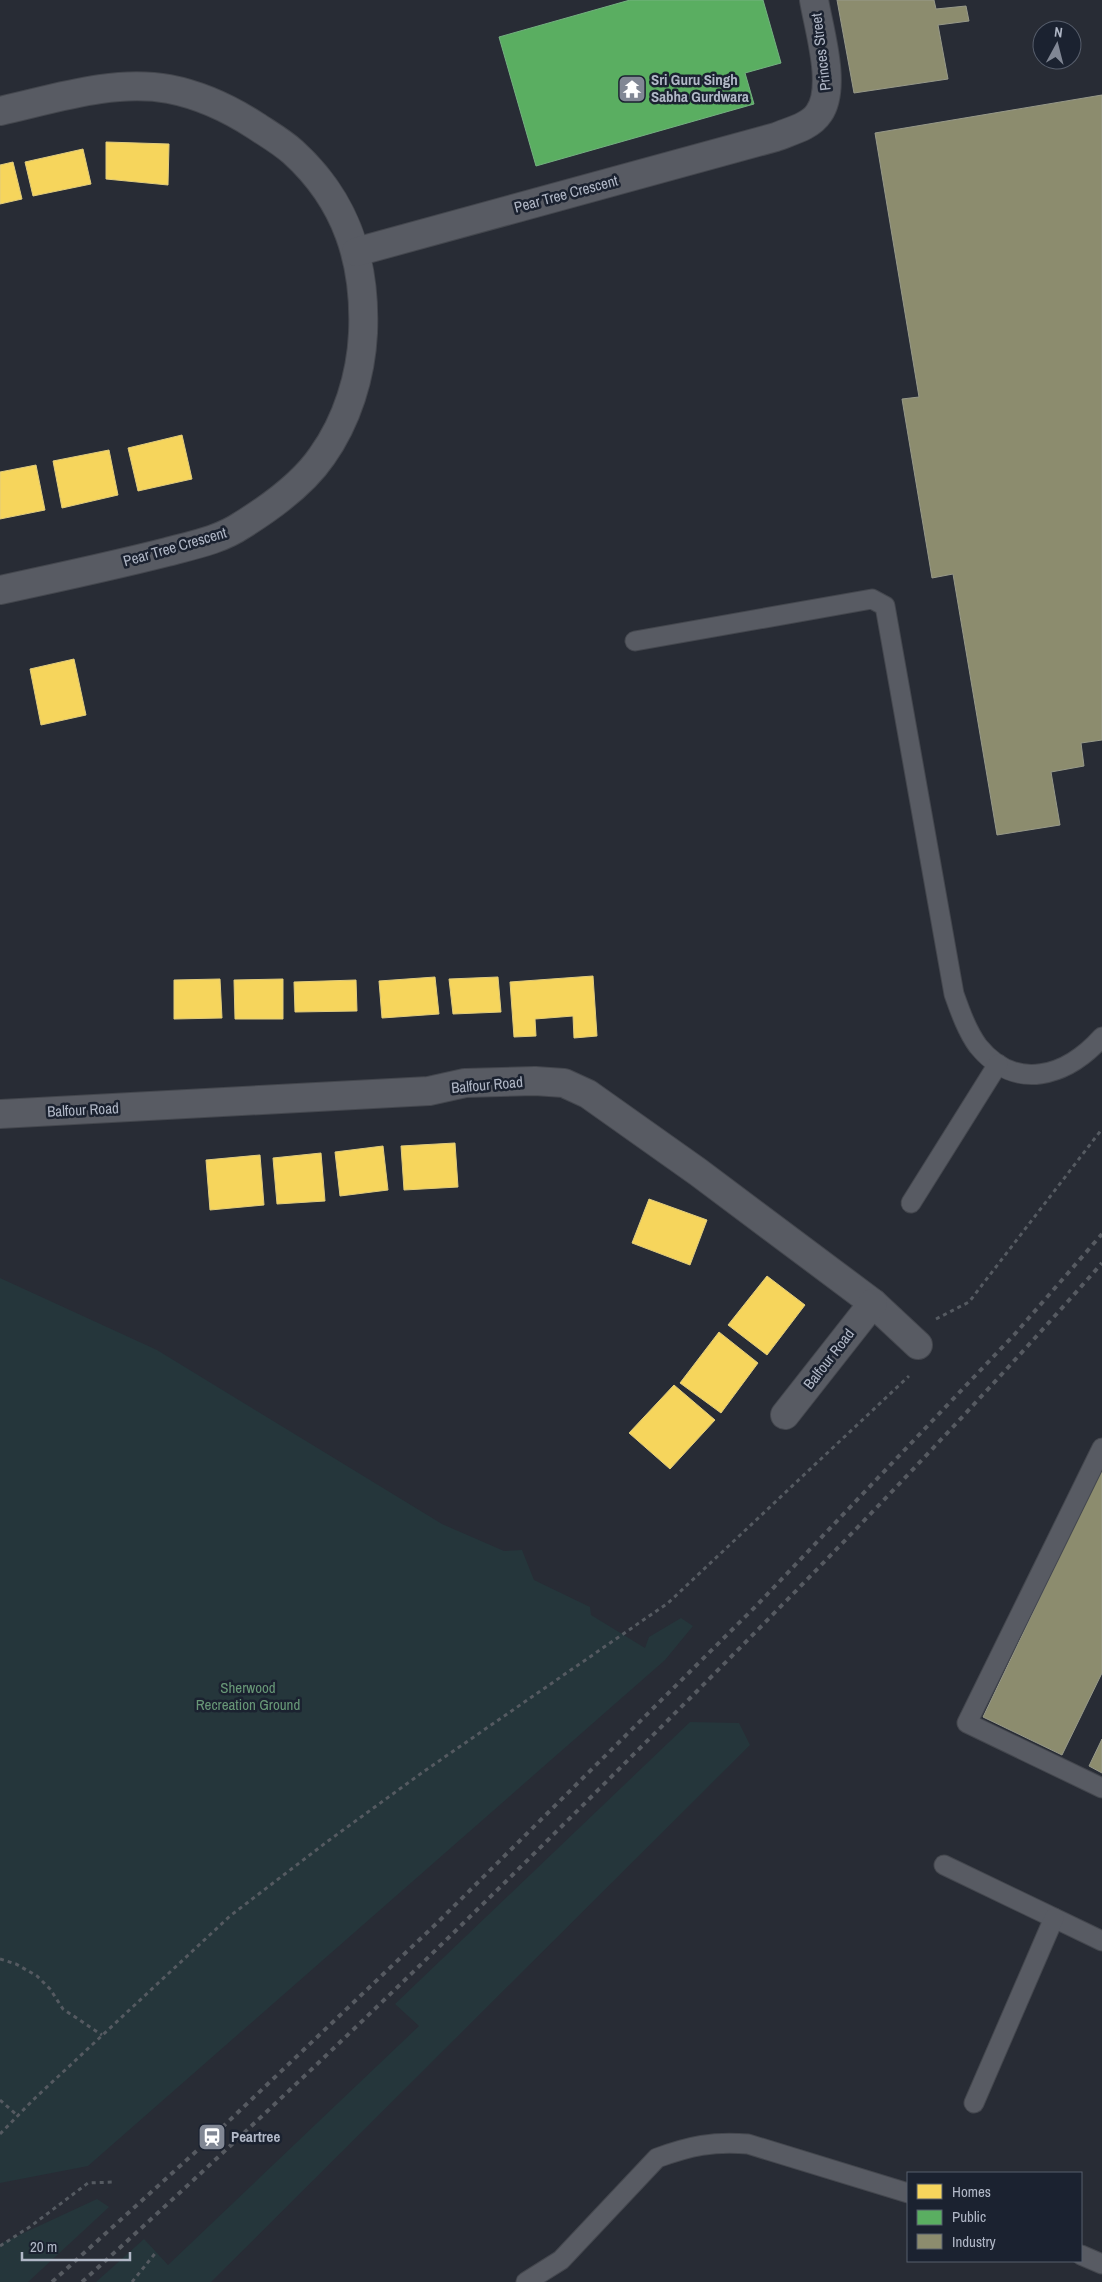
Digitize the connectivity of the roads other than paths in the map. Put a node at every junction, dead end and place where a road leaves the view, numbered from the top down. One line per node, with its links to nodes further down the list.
1 (814, 0): 3 (street, Princes Street)
2 (0, 111): 4 (street, Pear Tree Crescent)
3 (776, 137): 4 (street, Pear Tree Crescent)
4 (356, 252): 5 (street, Pear Tree Crescent)
5 (0, 590)
6 (635, 641): 8 (lane)
7 (1102, 1037): 8 (lane)
8 (998, 1064): 10 (lane)
9 (0, 1114): 11 (street, Balfour Road)
10 (911, 1204)
11 (873, 1303): 12 (street, Balfour Road); 13 (street, Balfour Road)
12 (918, 1345)
13 (785, 1415)
14 (1102, 1448): 15 (lane)
15 (1102, 1788)
16 (944, 1865): 17 (lane)
17 (1054, 1918): 18 (lane); 19 (lane)
18 (1102, 1941)
19 (974, 2103)
20 (907, 2193): 23 (lane)
21 (1082, 2256): 22 (lane)
22 (1102, 2264)
23 (526, 2282)

